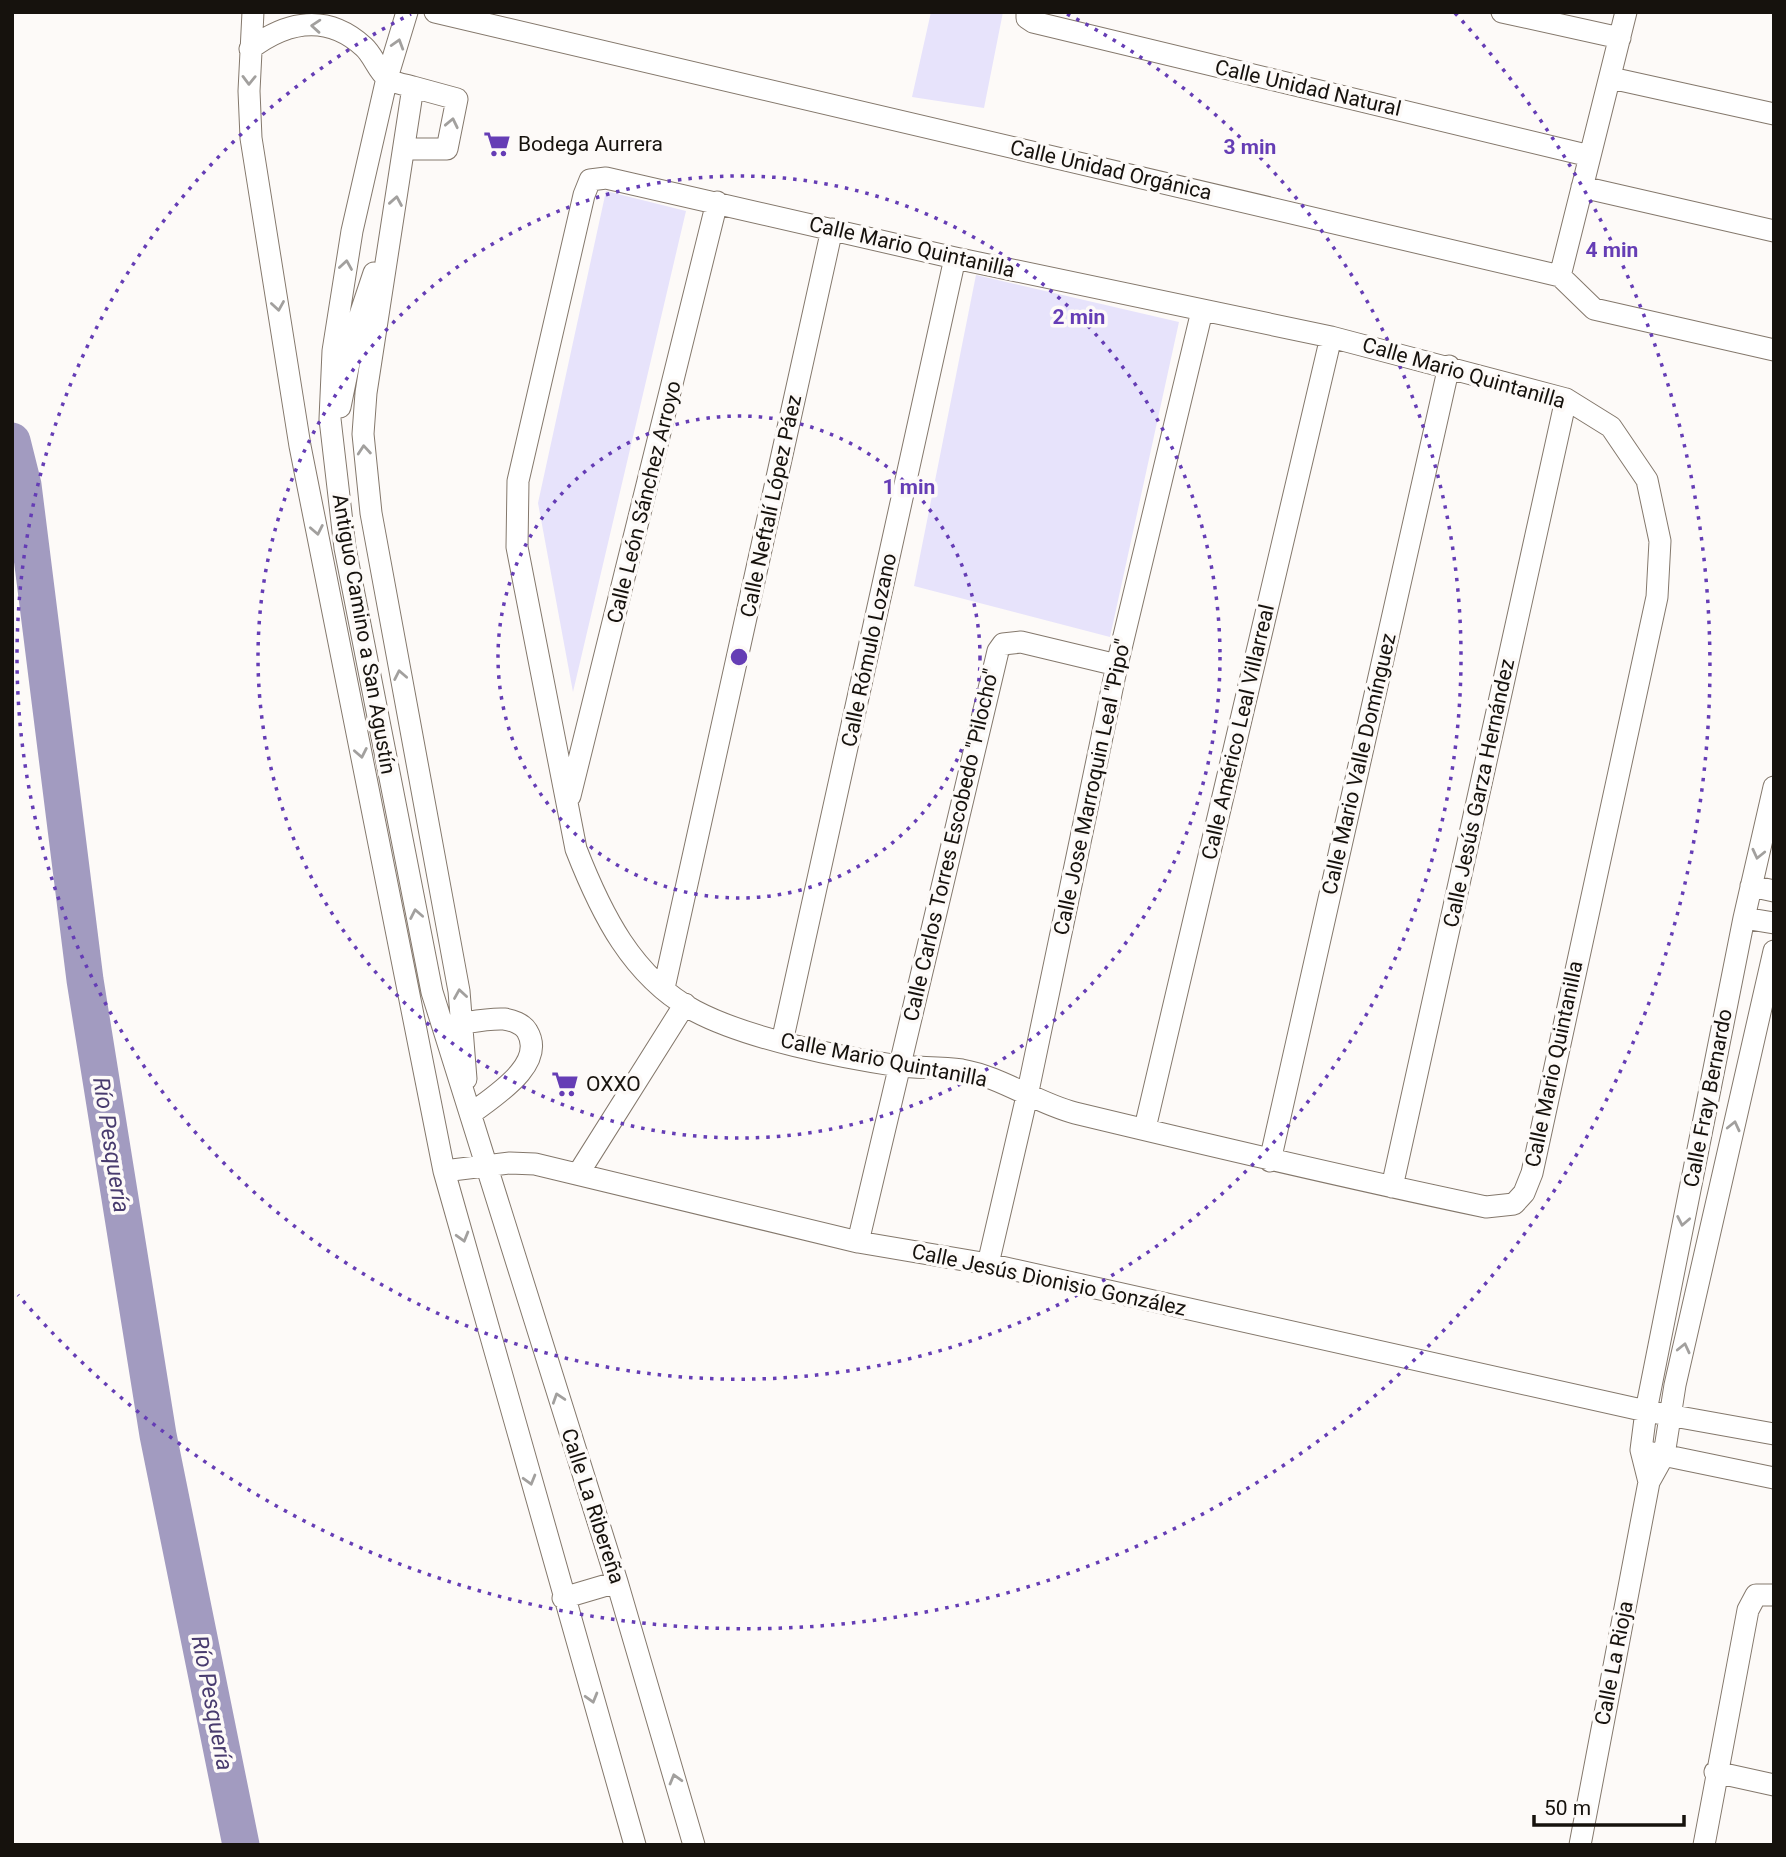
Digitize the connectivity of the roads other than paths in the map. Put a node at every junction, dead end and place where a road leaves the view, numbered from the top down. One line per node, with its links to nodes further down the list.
1 (253, 12): 8 (street, Antiguo Camino a San Agustín)
2 (407, 12): 9 (street, Antiguo Camino a San Agustín, one-way to 2)
3 (435, 12): 21 (street, Calle Unidad Orgánica)
4 (1502, 12): 7 (street)
5 (1626, 12): 7 (street)
6 (1027, 15): 14 (street, Calle Unidad Natural)
7 (1620, 38): 10 (street)
8 (250, 49): 9 (street, one-way to 8); 50 (street, Antiguo Camino a San Agustín, one-way to 50)
9 (387, 78): 11 (street); 27 (street, Antiguo Camino a San Agustín, one-way to 9)
10 (1611, 78): 12 (street); 14 (street)
11 (413, 87): 13 (street); 13 (street, one-way to 11)
12 (1774, 114)
13 (405, 149): 19 (street, one-way to 13)
14 (1590, 156): 15 (street)
15 (1582, 187): 18 (street); 21 (street)
16 (718, 202): 17 (street, Calle Mario Quintanilla); 31 (street, Calle León Sánchez Arroyo); 31 (street, Calle Mario Quintanilla)
17 (832, 229): 20 (street, Calle Mario Quintanilla); 38 (street, Calle Neftalí López Páez)
18 (1774, 231)
19 (390, 239): 27 (street); 32 (street, one-way to 19)
20 (955, 258): 22 (street, Calle Mario Quintanilla); 42 (street, Calle Rómulo Lozano)
21 (1560, 276): 24 (street)
22 (1202, 311): 23 (street, Calle Mario Quintanilla); 28 (street, Calle Jose Marroquin Leal "Pipo")
23 (1331, 337): 25 (street, Calle Mario Quintanilla); 47 (street, Calle Américo Leal Villarreal)
24 (1774, 350)
25 (1449, 366): 26 (street, Calle Mario Quintanilla); 48 (street, Calle Mario Valle Domínguez)
26 (1566, 399): 52 (street, Calle Jesús Garza Hernández); 52 (street, Calle Mario Quintanilla)
27 (333, 454): 29 (street, Antiguo Camino a San Agustín)
28 (1117, 665): 43 (street, Calle Carlos Torres Escobedo "Pilocho"); 45 (street, Calle Jose Marroquin Leal "Pipo")
29 (391, 779): 32 (street); 41 (street, Antiguo Camino a San Agustín, one-way to 29)
30 (1774, 787): 33 (street, Calle Fray Bernardo, one-way to 33)
31 (569, 802): 38 (street, Calle Mario Quintanilla)
32 (426, 810): 40 (street, one-way to 32)
33 (1751, 886): 34 (street); 35 (street, Calle Fray Bernardo)
34 (1774, 891)
35 (1744, 918): 36 (street); 55 (street, Calle Fray Bernardo, one-way to 55)
36 (1774, 923)
37 (1774, 951): 55 (street, Calle Fray Bernardo, one-way to 37)
38 (664, 988): 39 (street, Calle Mario Quintanilla)
39 (685, 1004): 42 (street, Calle Mario Quintanilla); 51 (street)
40 (464, 1023): 41 (street); 44 (street); 46 (street)
41 (442, 1026): 44 (street, Antiguo Camino a San Agustín)
42 (782, 1042): 43 (street, Calle Mario Quintanilla)
43 (899, 1066): 45 (street, Calle Mario Quintanilla); 53 (street, Calle Carlos Torres Escobedo "Pilocho")
44 (463, 1086): 46 (street, Antiguo Camino a San Agustín)
45 (1027, 1096): 47 (street, Calle Mario Quintanilla); 54 (street, Calle Jose Marroquin Leal "Pipo")
46 (472, 1113): 49 (street, Antiguo Camino a San Agustín)
47 (1145, 1128): 48 (street, Calle Mario Quintanilla)
48 (1270, 1161): 52 (street, Calle Mario Quintanilla)
49 (485, 1168): 50 (street, Calle Jesús Dionisio González); 51 (street, Calle Jesús Dionisio González); 61 (street, Calle La Ribereña, one-way to 49)
50 (444, 1171): 63 (street, one-way to 63)
51 (578, 1174): 53 (street, Calle Jesús Dionisio González)
52 (1392, 1187)
53 (858, 1242): 54 (street, Calle Jesús Dionisio González)
54 (989, 1264): 55 (street, Calle Jesús Dionisio González)
55 (1656, 1412): 56 (street, Calle Jesús Dionisio González); 57 (street, Calle La Rioja); 58 (street, Calle La Rioja)
56 (1774, 1434)
57 (1640, 1450): 58 (street); 60 (street, Calle La Rioja)
58 (1664, 1455): 59 (street); 60 (street, Calle La Rioja)
59 (1774, 1478)
60 (1649, 1482): 68 (street, Calle La Rioja)
61 (617, 1582): 63 (street); 67 (street, Calle La Ribereña, one-way to 61)
62 (1774, 1595): 64 (street)
63 (563, 1598): 66 (street, one-way to 66)
64 (1715, 1772): 65 (street); 69 (street)
65 (1774, 1785)
66 (635, 1845)
67 (694, 1845)
68 (1580, 1845)
69 (1704, 1845)

